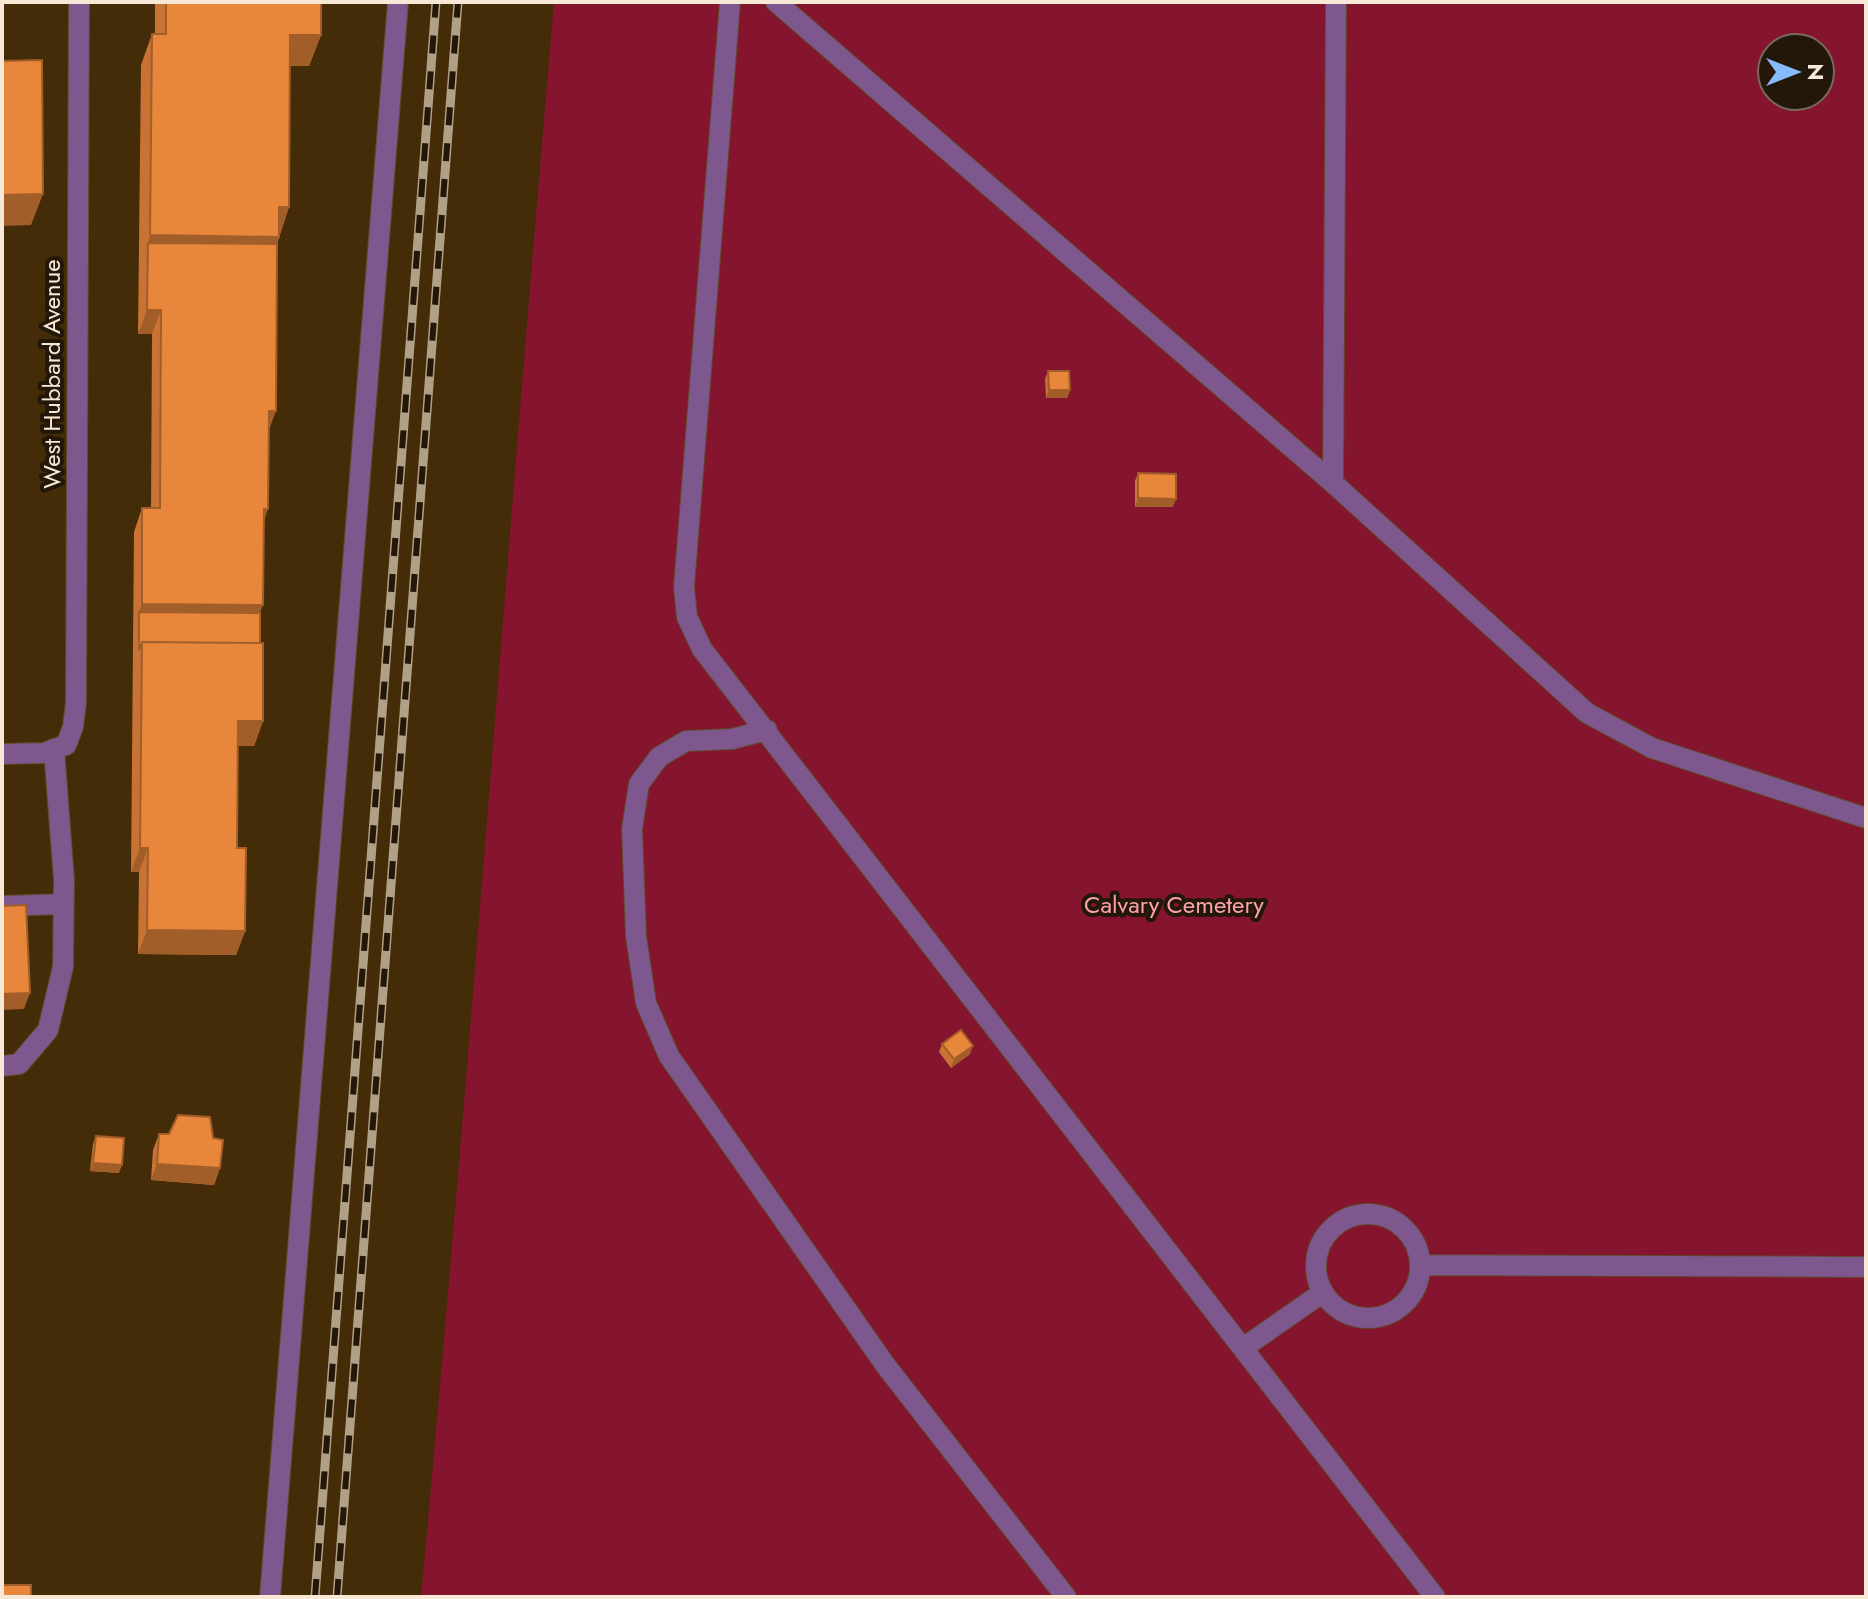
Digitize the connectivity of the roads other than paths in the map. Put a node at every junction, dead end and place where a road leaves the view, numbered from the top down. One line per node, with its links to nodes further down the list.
1 (79, 2): 8 (street, West Hubbard Avenue)
2 (398, 2): 18 (street)
3 (730, 2): 7 (street)
4 (776, 2): 6 (street)
5 (1336, 2): 6 (street)
6 (1333, 483): 10 (street)
7 (767, 730): 17 (street); 19 (street)
8 (60, 747): 9 (street); 11 (street, West Hubbard Avenue)
9 (2, 754)
10 (1866, 818)
11 (63, 904): 12 (street); 13 (street, West Hubbard Avenue)
12 (2, 906)
13 (2, 1066)
14 (1421, 1265): 15 (street); 16 (street); 16 (street)
15 (1866, 1267)
16 (1322, 1293): 17 (street)
17 (1243, 1348): 20 (street)
18 (270, 1597)
19 (1066, 1597)
20 (1435, 1597)

